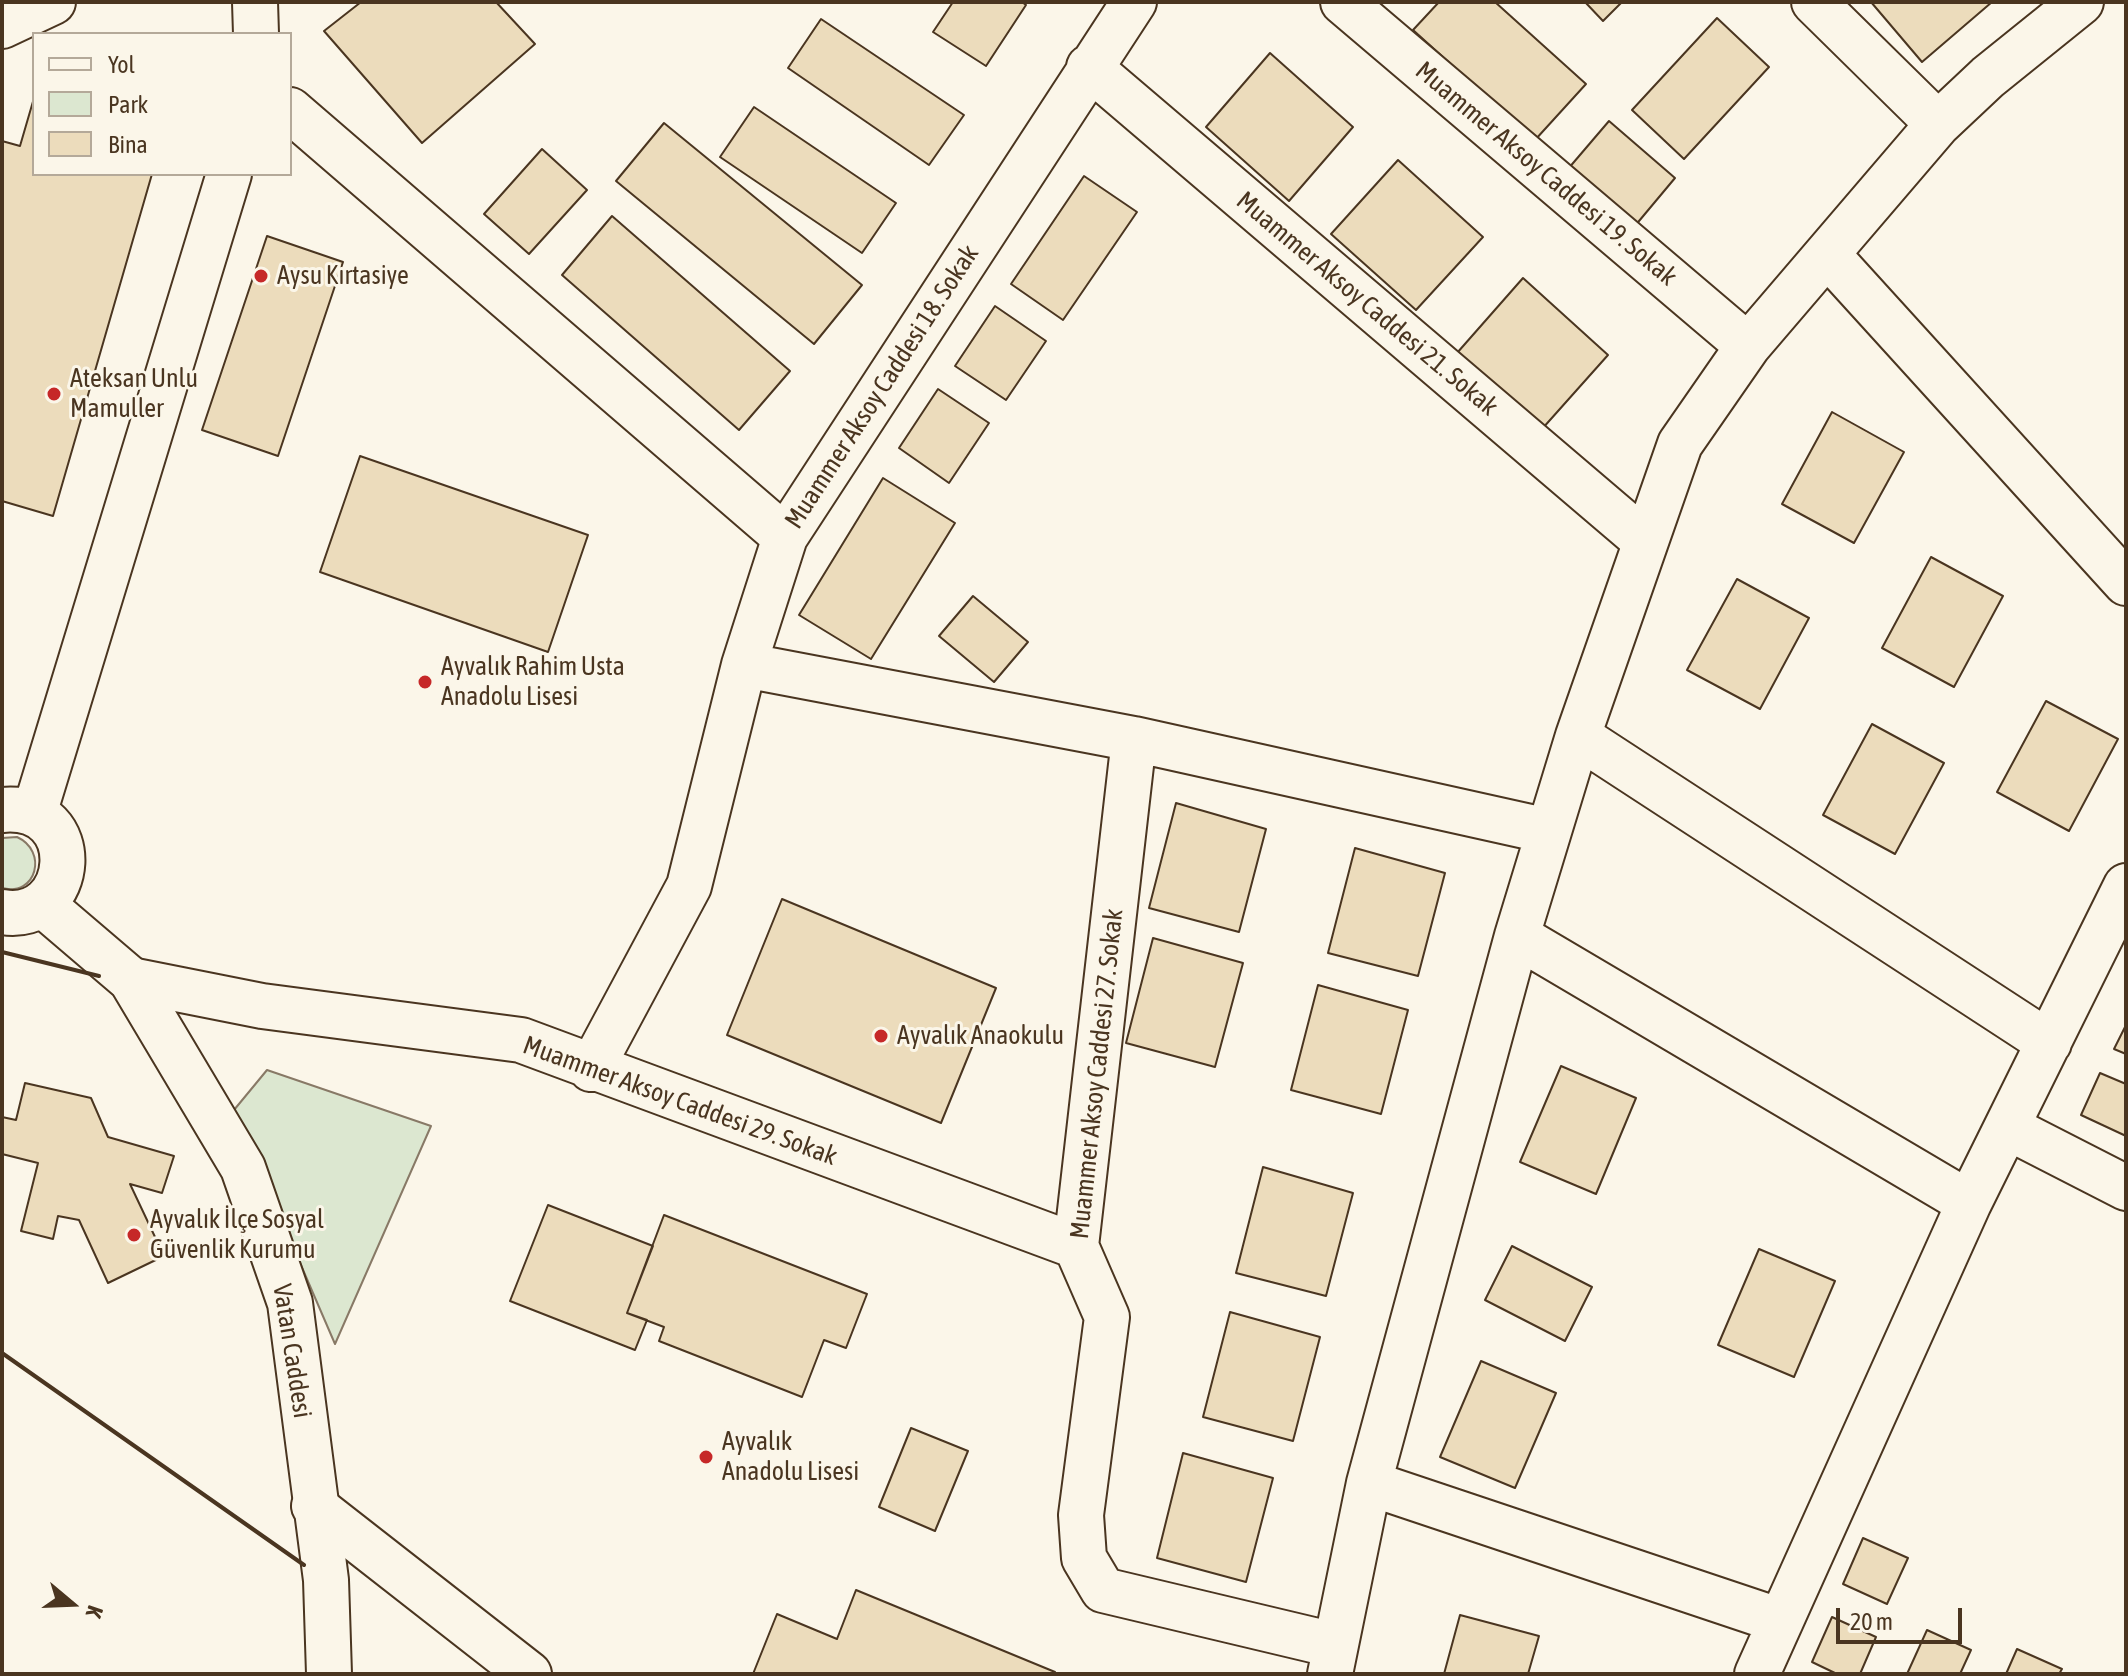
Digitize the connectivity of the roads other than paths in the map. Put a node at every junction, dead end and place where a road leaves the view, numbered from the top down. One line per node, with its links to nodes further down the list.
1 (53, 2): 7 (street)
2 (255, 2): 8 (street)
3 (1134, 2): 9 (street, Muammer Aksoy Caddesi 18. Sokak)
4 (1343, 2): 14 (street, Muammer Aksoy Caddesi 19. Sokak)
5 (1814, 2): 11 (street)
6 (2081, 2): 11 (street)
7 (2, 26)
8 (256, 32)
9 (1089, 67): 15 (street, Muammer Aksoy Caddesi 18. Sokak); 16 (street, Muammer Aksoy Caddesi 21. Sokak)
10 (292, 112): 15 (street)
11 (1938, 124): 13 (street)
12 (228, 176): 21 (street)
13 (1827, 254): 14 (street); 17 (street)
14 (1748, 346): 16 (street)
15 (785, 537): 18 (street, Muammer Aksoy Caddesi 18. Sokak)
16 (1645, 541): 19 (street)
17 (2126, 583)
18 (744, 665): 20 (street); 28 (street, Muammer Aksoy Caddesi 18. Sokak)
19 (1578, 736): 22 (street); 27 (street)
20 (1134, 739): 22 (street); 32 (street, Muammer Aksoy Caddesi 27. Sokak)
21 (18, 812): 24 (street)
22 (1548, 831): 25 (street)
23 (2126, 886): 27 (street)
24 (22, 908): 26 (street, Vatan Caddesi)
25 (1517, 936): 31 (street); 33 (street)
26 (131, 980): 28 (street, Muammer Aksoy Caddesi 29. Sokak); 34 (street, Vatan Caddesi)
27 (2049, 1043): 29 (street)
28 (591, 1069): 32 (street, Muammer Aksoy Caddesi 29. Sokak)
29 (2007, 1127): 30 (street); 31 (street)
30 (2126, 1188)
31 (1969, 1203): 35 (street)
32 (1076, 1246): 36 (street, Muammer Aksoy Caddesi 27. Sokak)
33 (1369, 1483): 35 (street); 36 (street)
34 (314, 1506): 37 (street, Vatan Caddesi); 38 (street)
35 (1781, 1621): 39 (street)
36 (1332, 1660)
37 (329, 1674)
38 (529, 1674)
39 (1757, 1674)

